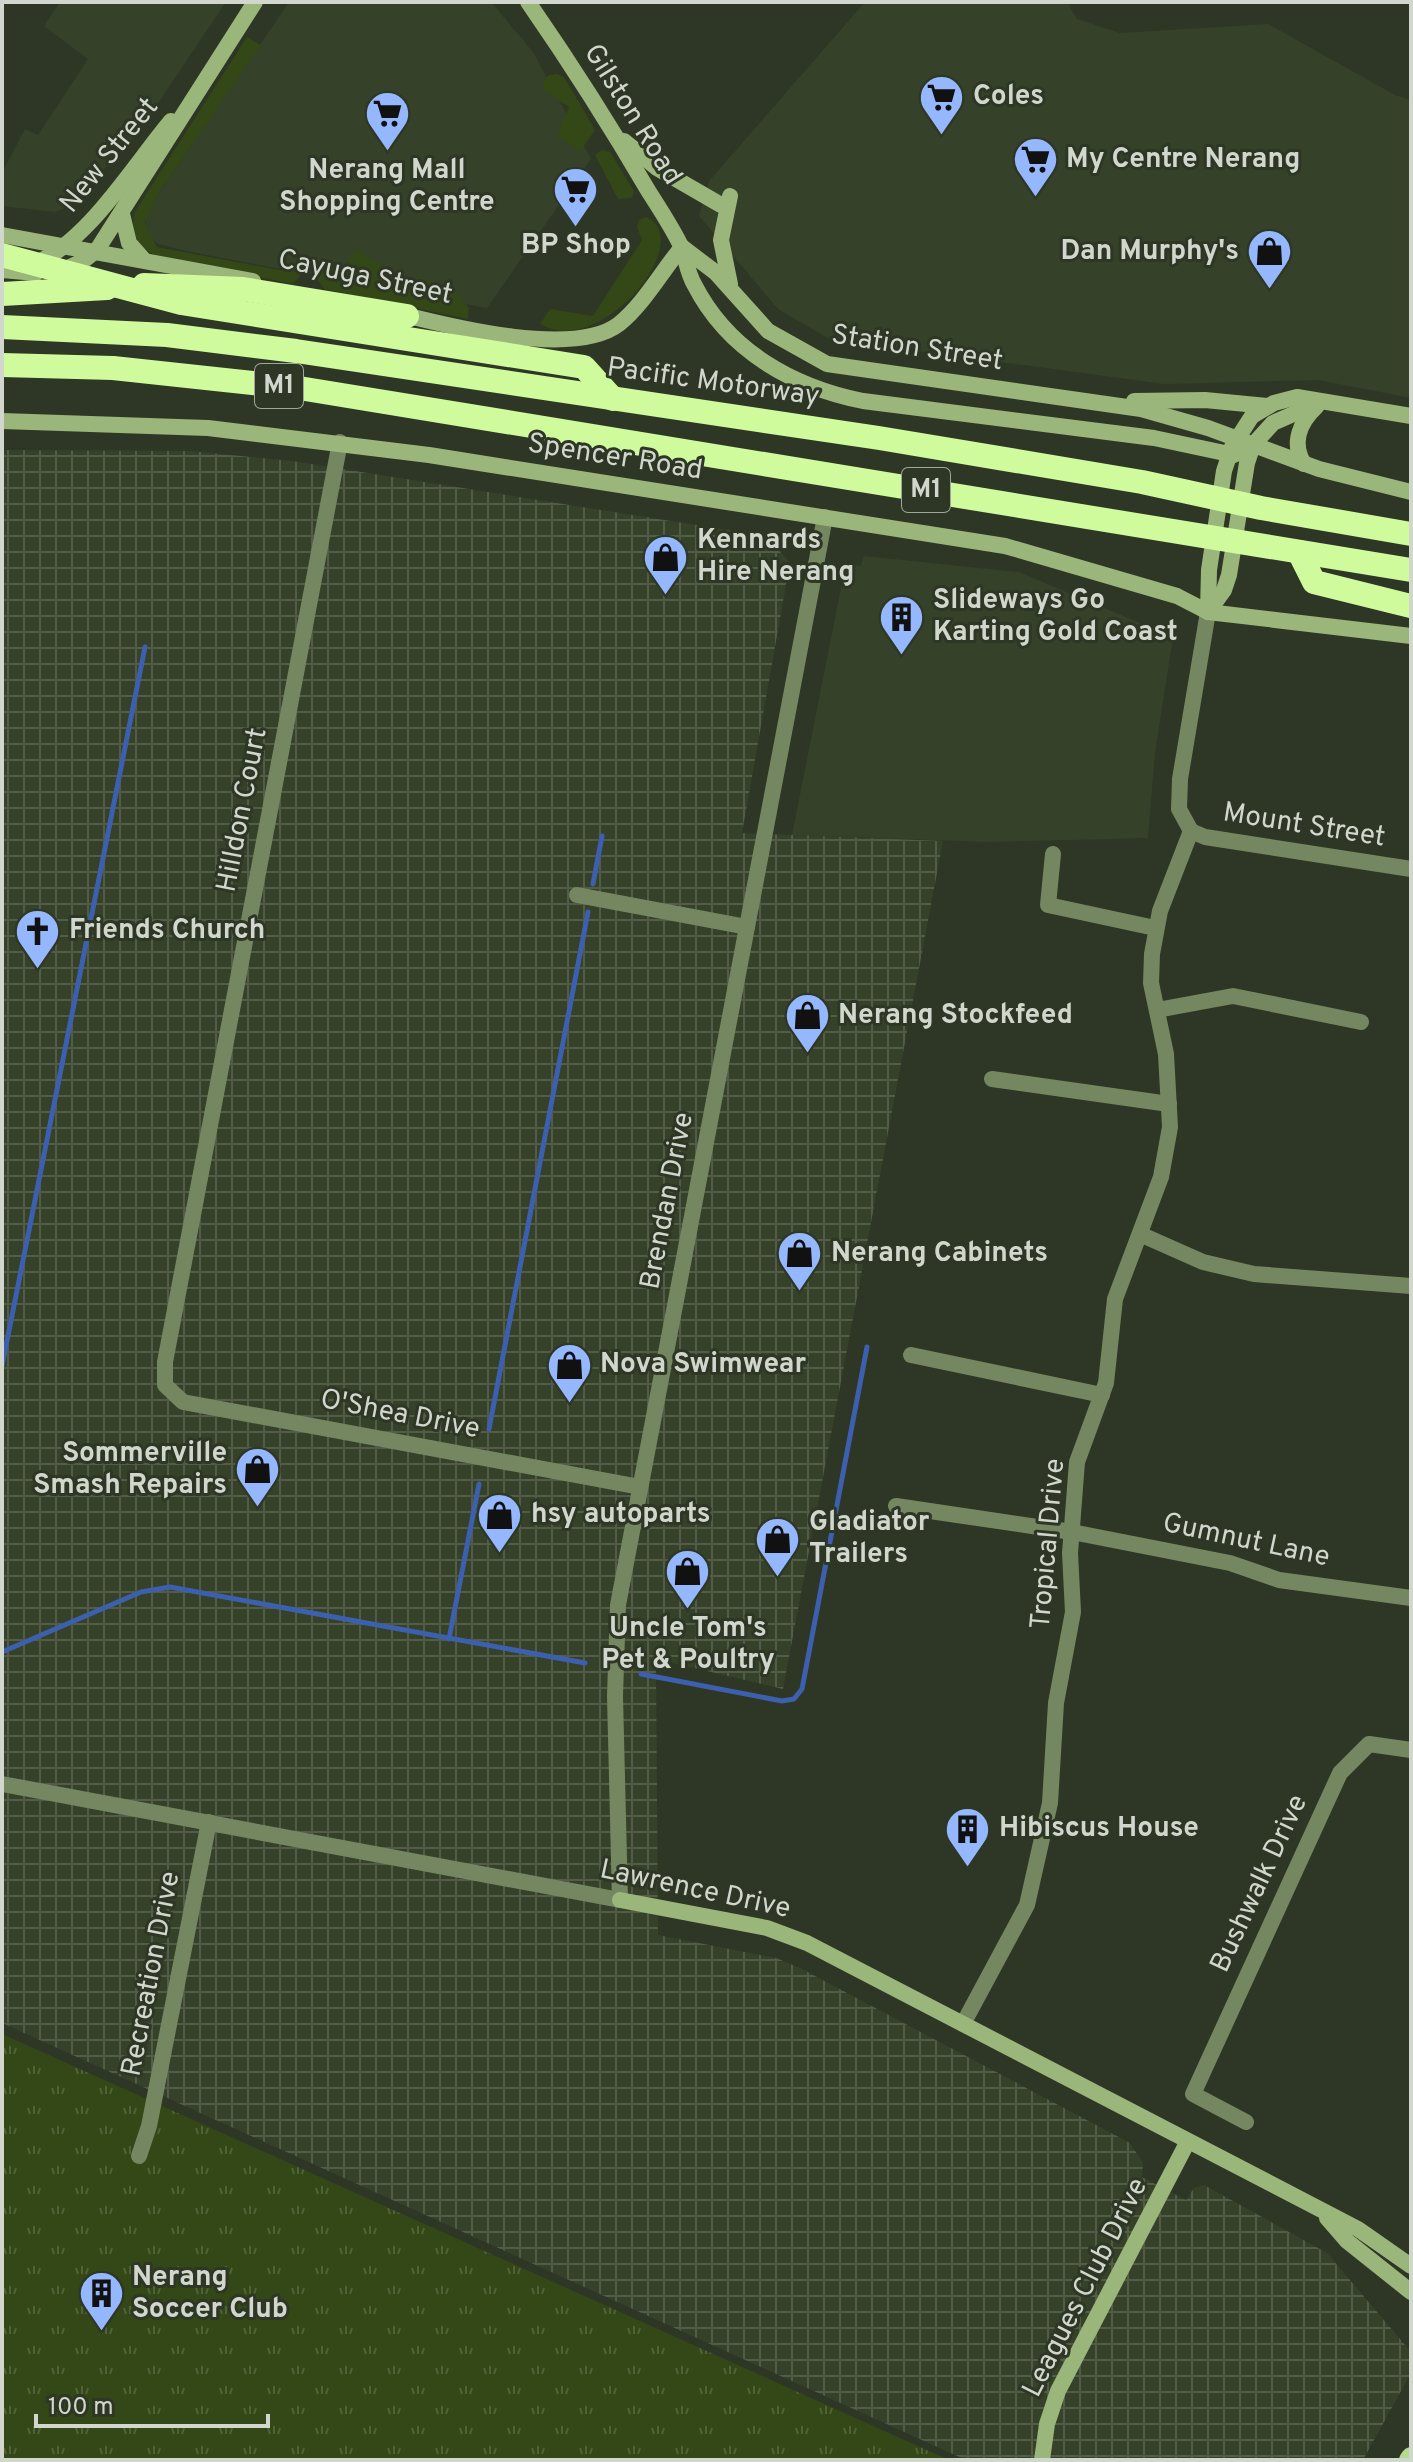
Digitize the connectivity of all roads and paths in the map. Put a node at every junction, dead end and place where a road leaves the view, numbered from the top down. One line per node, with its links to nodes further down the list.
1 (255, 2): 3 (street, New Street)
2 (530, 5): 4 (street, Gilston Road)
3 (191, 99): 5 (street, New Street); 7 (street, New Street)
4 (614, 132): 8 (street, Gilston Road); 13 (street)
5 (122, 214): 9 (street, New Street); 11 (street)
6 (2, 235): 7 (street, Cayuga Street)
7 (68, 245): 9 (street, Cayuga Street); 12 (street)
8 (682, 247): 13 (street, Station Street); 15 (street, Cayuga Street); 26 (street, Station Street)
9 (97, 250): 11 (street, Cayuga Street); 12 (street)
10 (2, 255): 18 (highway)
11 (144, 260): 15 (street, Cayuga Street)
12 (2, 270)
13 (732, 293): 19 (street, Station Street)
14 (2, 294): 15 (highway)
15 (407, 316)
16 (2, 327): 18 (highway, Pacific Motorway / M1)
17 (2, 365): 31 (highway, M1)
18 (613, 399): 30 (highway, Pacific Motorway / M1)
19 (1098, 402): 21 (street); 26 (street, Station Street)
20 (1321, 402): 21 (street); 22 (street); 25 (street); 27 (street)
21 (1268, 406): 26 (street)
22 (1411, 416)
23 (2, 421): 24 (street, Spencer Road)
24 (340, 442): 29 (street, Spencer Road); 49 (street, Hilldon Court)
25 (1253, 445): 26 (street); 27 (street); 34 (street)
26 (1232, 449): 34 (street)
27 (1304, 464): 28 (street)
28 (1411, 492)
29 (825, 517): 34 (street, Spencer Road); 40 (street, Brendan Drive)
30 (1411, 534)
31 (1299, 552): 32 (highway, M1); 33 (highway)
32 (1411, 570)
33 (1411, 606)
34 (1208, 612): 35 (street, Spencer Road); 36 (street)
35 (1411, 636)
36 (1191, 831): 38 (street, Mount Street); 41 (street, Tropical Drive)
37 (1053, 854): 41 (street)
38 (1411, 869)
39 (577, 895): 40 (street)
40 (747, 927): 51 (street, Brendan Drive)
41 (1155, 928): 42 (street, Tropical Drive)
42 (1157, 1010): 43 (street); 45 (street, Tropical Drive)
43 (1361, 1022)
44 (992, 1079): 45 (street)
45 (1169, 1104): 46 (street, Tropical Drive)
46 (1142, 1235): 47 (street); 50 (street, Tropical Drive)
47 (1411, 1286)
48 (911, 1355): 50 (street)
49 (164, 1376): 51 (street, O'Shea Drive)
50 (1102, 1395): 53 (street, Tropical Drive)
51 (640, 1487): 58 (street, Brendan Drive)
52 (896, 1506): 53 (street, Gumnut Lane)
53 (1072, 1532): 54 (street, Gumnut Lane); 59 (street, Tropical Drive)
54 (1411, 1598)
55 (1411, 1750): 60 (street, Bushwalk Drive)
56 (2, 1784): 57 (street, Lawrence Drive)
57 (209, 1822): 58 (street, Lawrence Drive); 62 (street, Recreation Drive)
58 (620, 1900): 59 (street, Lawrence Drive)
59 (963, 2024): 61 (street, Lawrence Drive)
60 (1246, 2122)
61 (1187, 2143): 63 (street, Lawrence Drive); 67 (street, Leagues Club Drive)
62 (139, 2156)
63 (1320, 2211): 64 (street, Lawrence Drive); 65 (street, Lawrence Drive)
64 (1411, 2266)
65 (1406, 2288): 66 (street)
66 (1411, 2303)
67 (1042, 2460)

